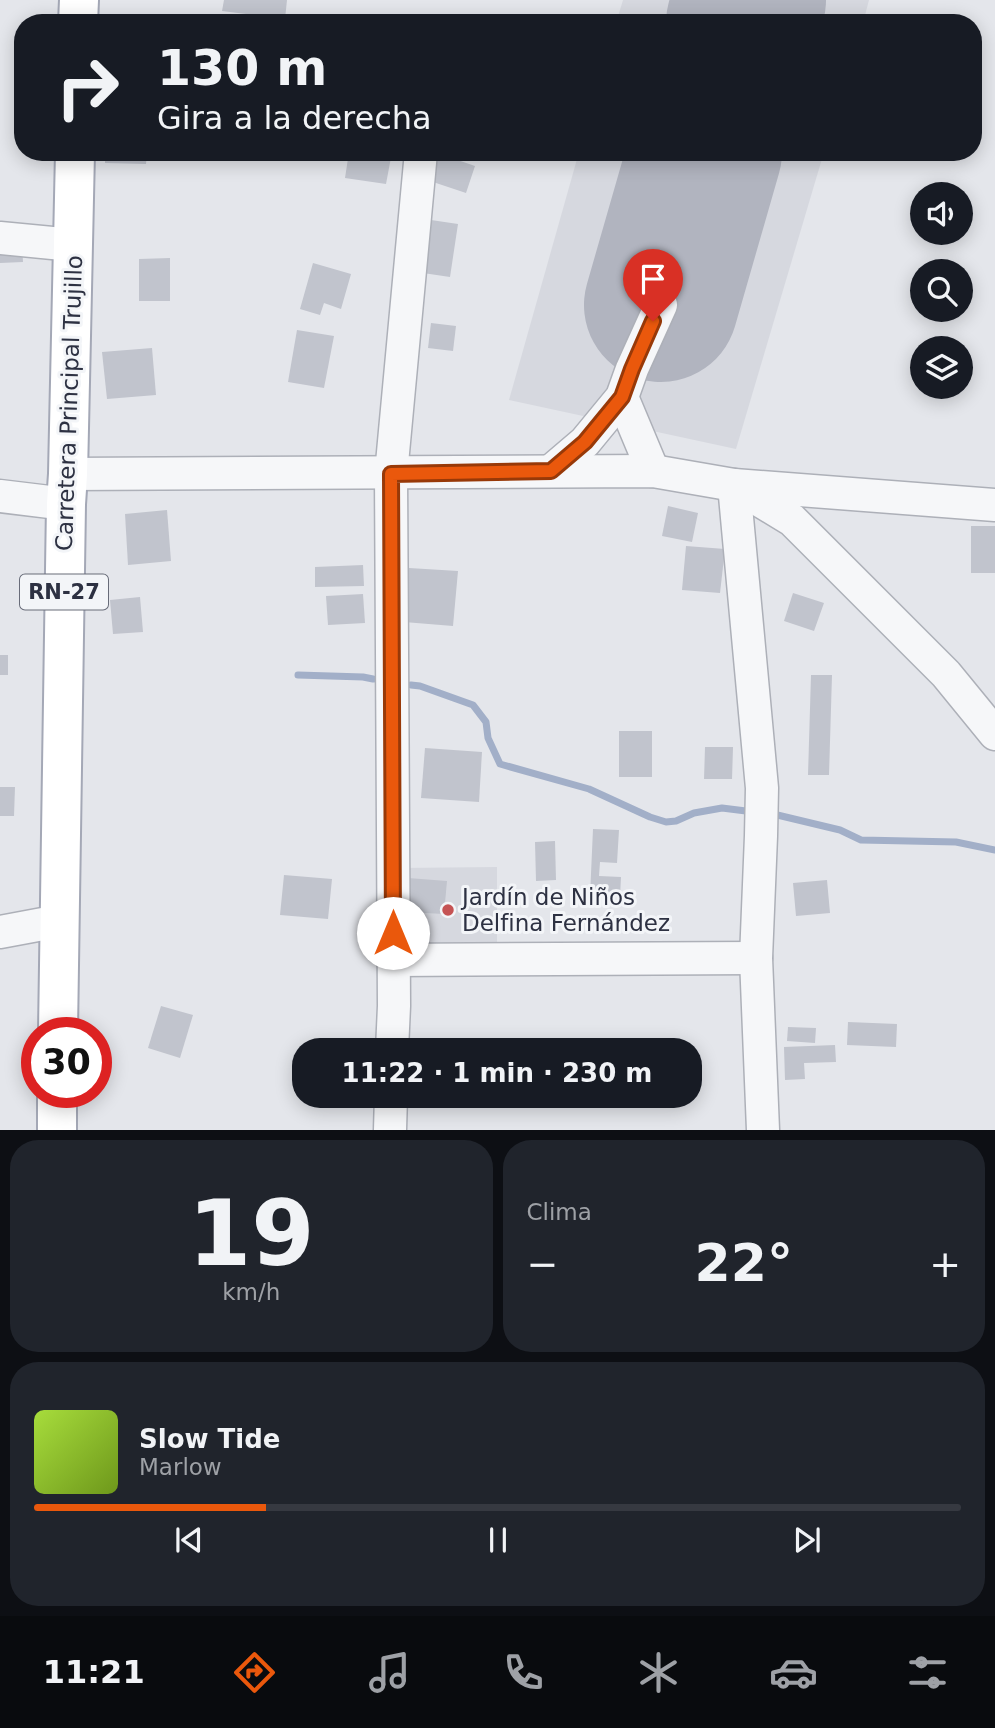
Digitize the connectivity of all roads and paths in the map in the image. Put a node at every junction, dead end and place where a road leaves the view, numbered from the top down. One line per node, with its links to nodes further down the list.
1 (75, 161): 4 (main road, Carretera Principal Trujillo / RN-27)
2 (420, 161): 9 (street)
3 (0, 238): 4 (street)
4 (73, 245): 11 (main road, Carretera Principal Trujillo / RN-27)
5 (661, 305): 6 (street)
6 (622, 397): 7 (street); 8 (street)
7 (551, 471): 8 (street); 9 (street)
8 (653, 471): 10 (street)
9 (391, 474): 11 (street); 18 (street)
10 (734, 485): 13 (street); 14 (street); 17 (street)
11 (67, 489): 12 (street); 15 (main road, Carretera Principal Trujillo / RN-27)
12 (0, 496)
13 (995, 505)
14 (995, 734)
15 (59, 921): 16 (street); 19 (main road, Carretera Principal Trujillo / RN-27)
16 (0, 932)
17 (756, 958): 18 (street); 25 (street)
18 (393, 960): 20 (street)
19 (58, 1017)
20 (392, 1038)
21 (57, 1108): 23 (main road)
22 (391, 1108): 24 (street)
23 (57, 1129)
24 (390, 1129)
25 (763, 1129)

